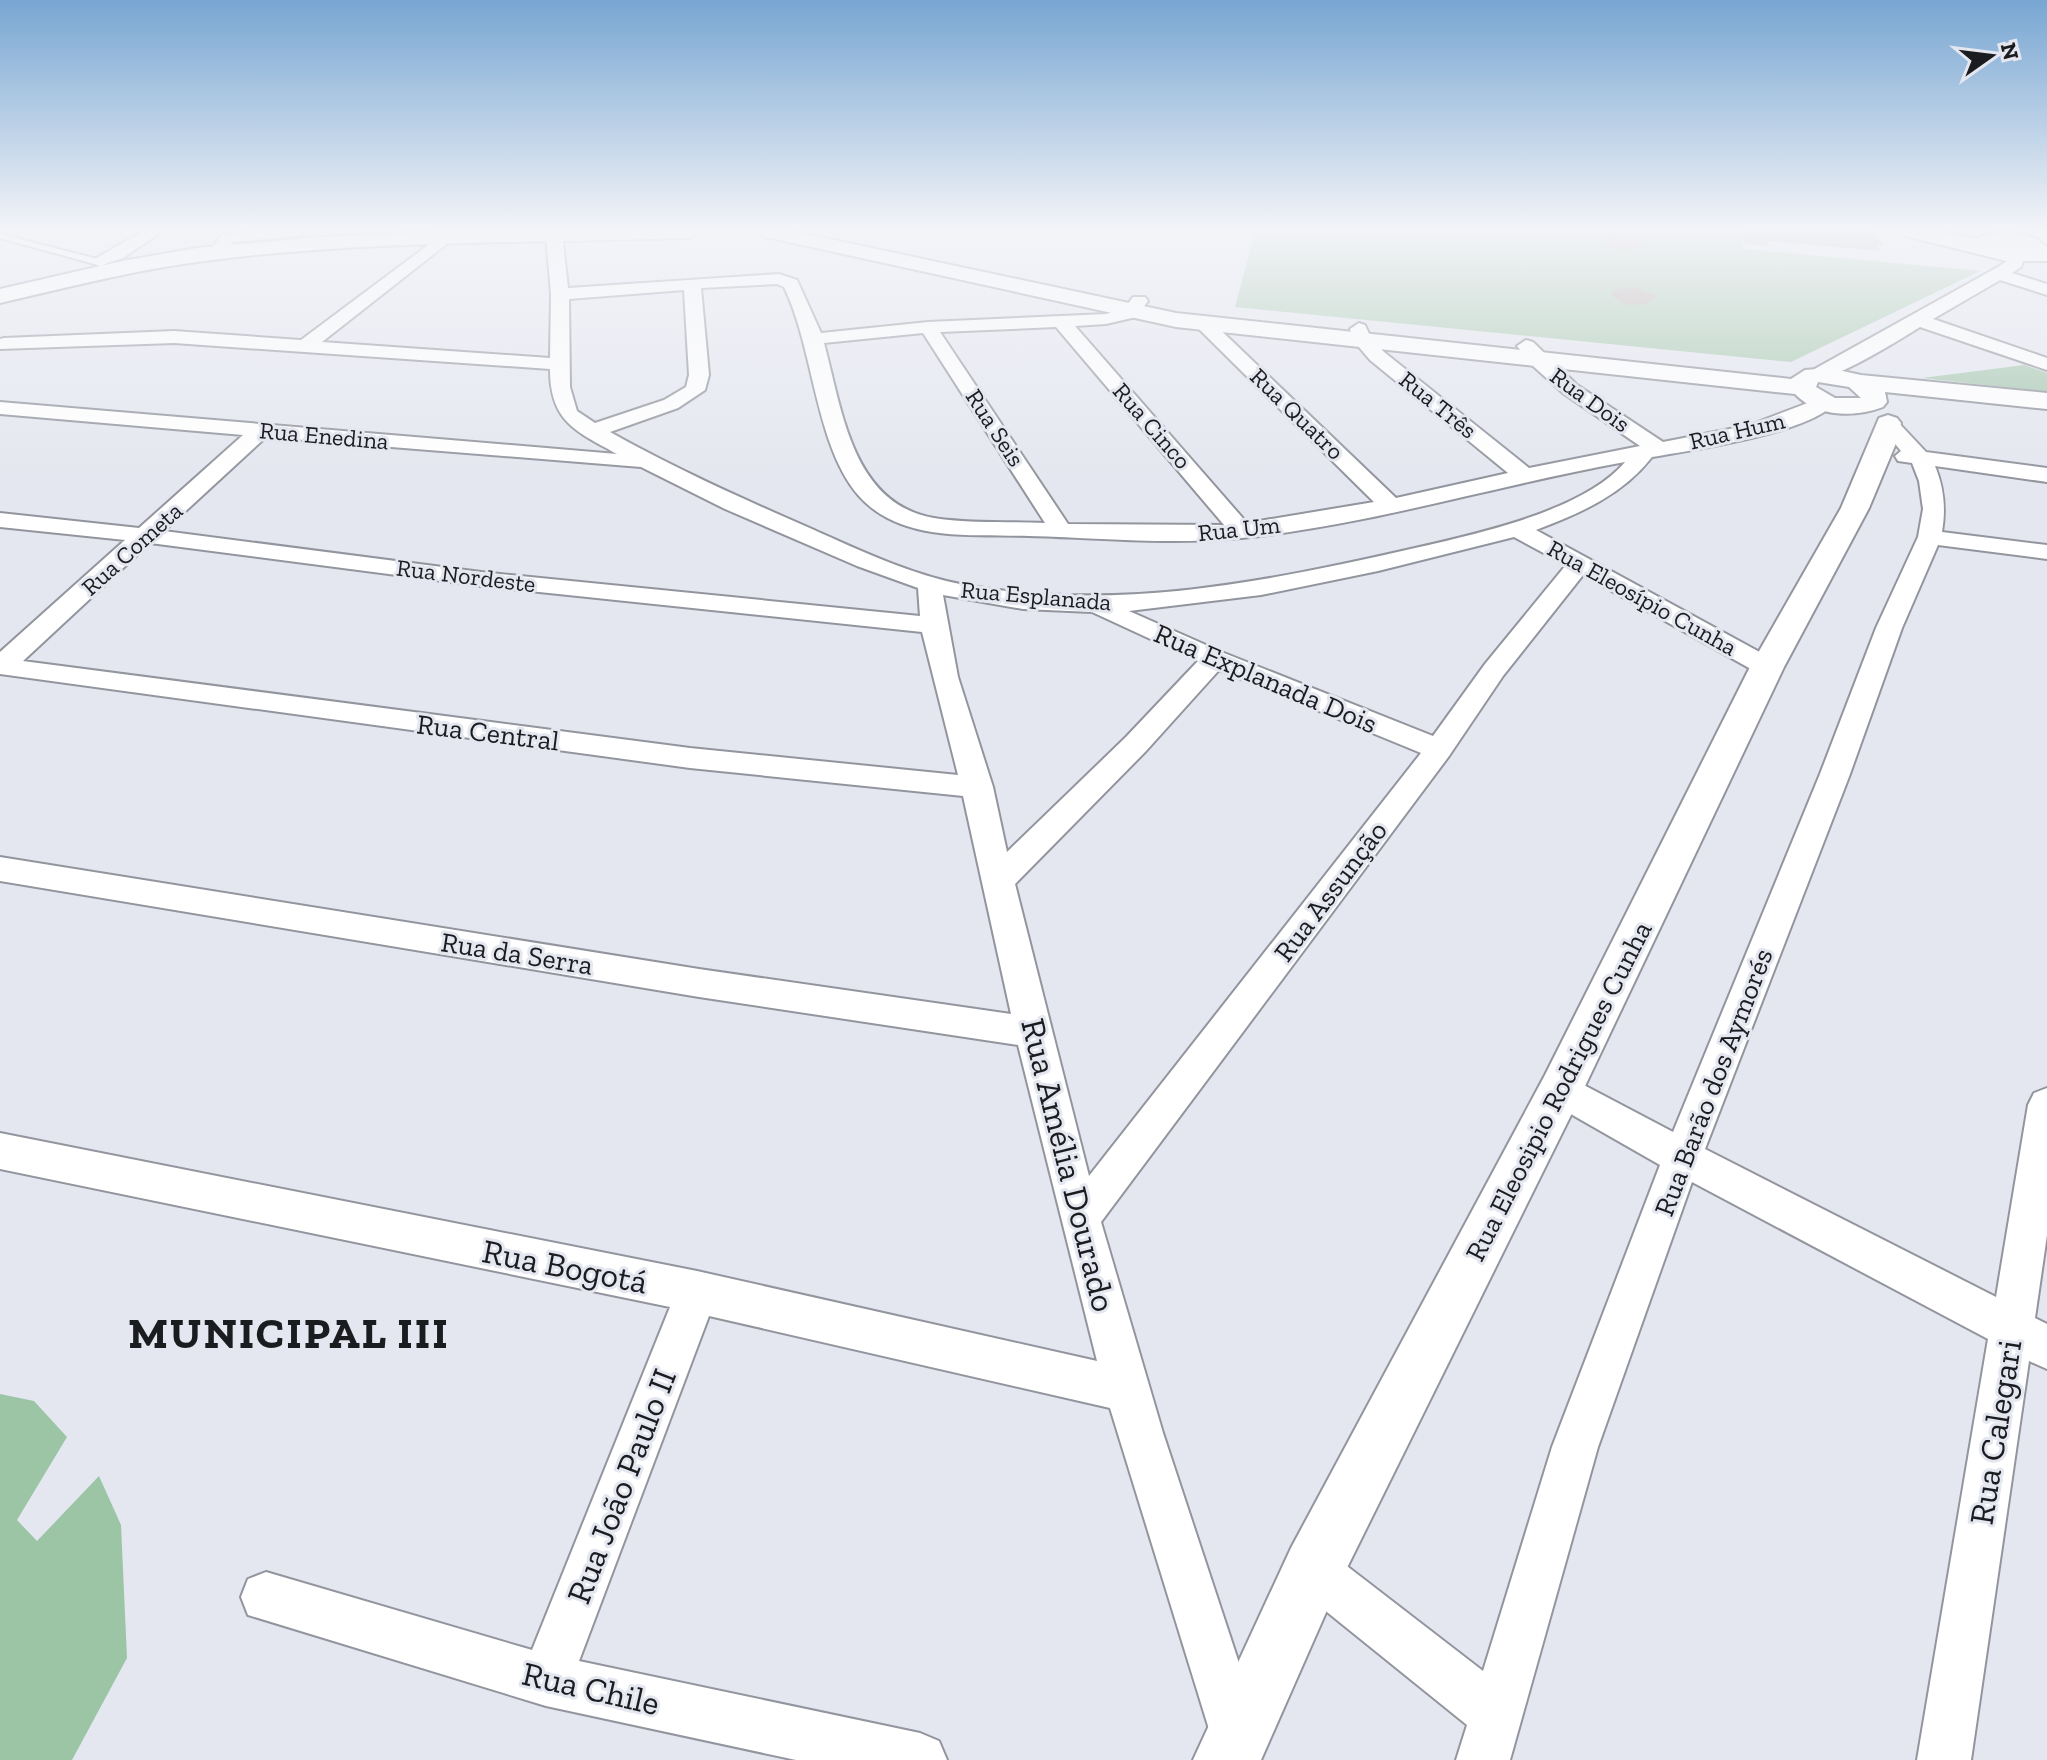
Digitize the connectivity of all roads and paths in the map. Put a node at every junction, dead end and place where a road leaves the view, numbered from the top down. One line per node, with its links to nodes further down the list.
1 (347, 313): 16 (street)
2 (560, 313): 18 (street, Rua Esplanada)
3 (694, 313): 26 (street)
4 (803, 313): 15 (street, Rua Um)
5 (1120, 313): 10 (street)
6 (1164, 313): 11 (street)
7 (1191, 313): 13 (street)
8 (1932, 313): 9 (street)
9 (1920, 321): 19 (street); 22 (street)
10 (1062, 322): 12 (street); 37 (street, Rua Cinco)
11 (1203, 323): 13 (street); 33 (street, Rua Quatro)
12 (928, 327): 15 (street); 36 (street, Rua Seis)
13 (1361, 335): 17 (street); 30 (street, Rua Três)
14 (6, 336): 16 (street)
15 (813, 339): 36 (street, Rua Um)
16 (305, 346): 18 (street)
17 (1530, 352): 20 (street); 27 (street, Rua Dois)
18 (559, 364): 26 (street, Rua Esplanada)
19 (2047, 364)
20 (1806, 380): 22 (street); 22 (street)
21 (2047, 401): 22 (street)
22 (1867, 406): 24 (street); 27 (street, Rua Hum); 31 (street); 39 (street, Rua Barão dos Aymorés); 47 (street, Rua Eleosipio Rodrigues Cunha)
23 (0, 408): 25 (street, Rua Enedina)
24 (2047, 415)
25 (261, 430): 29 (street, Rua Enedina); 38 (street, Rua Cometa)
26 (593, 431): 29 (street, Rua Esplanada)
27 (1652, 451): 28 (street, Rua Um); 32 (street, Rua Esplanada)
28 (1594, 461): 30 (street, Rua Um); 32 (street)
29 (648, 463): 42 (street, Rua Esplanada)
30 (1524, 475): 33 (street, Rua Um)
31 (2047, 475)
32 (1622, 478): 35 (street, Rua Esplanada)
33 (1390, 505): 37 (street, Rua Um)
34 (0, 520): 38 (street, Rua Nordeste)
35 (1518, 529): 41 (street, Rua Eleosípio Cunha); 43 (street, Rua Esplanada)
36 (1061, 530): 37 (street, Rua Um)
37 (1241, 531)
38 (146, 536): 44 (street, Rua Nordeste); 46 (street, Rua Cometa)
39 (1930, 537): 40 (street); 56 (street, Rua Barão dos Aymorés)
40 (2047, 552)
41 (1579, 565): 47 (street, Rua Eleosípio Cunha); 48 (street, Rua Assunção)
42 (930, 583): 43 (street, Rua Esplanada); 44 (street, Rua Amélia Dourado)
43 (1095, 604): 45 (street, Rua Explanada Dois)
44 (933, 625): 49 (street, Rua Amélia Dourado)
45 (1215, 659): 48 (street, Rua Explanada Dois); 51 (street)
46 (1, 666): 49 (street, Rua Central)
47 (1767, 667): 53 (street, Rua Eleosipio Rodrigues Cunha)
48 (1439, 749): 57 (street, Rua Assunção)
49 (978, 787): 51 (street, Rua Amélia Dourado)
50 (0, 869): 52 (street, Rua da Serra)
51 (998, 881): 52 (street, Rua Amélia Dourado)
52 (1034, 1032): 57 (street, Rua Amélia Dourado)
53 (1561, 1089): 56 (street); 61 (street, Rua Eleosipio Rodrigues Cunha)
54 (2047, 1105): 59 (street, Rua Calegari)
55 (0, 1151): 58 (street, Rua Bogotá)
56 (1682, 1157): 59 (street); 64 (street, Rua Barão dos Aymorés)
57 (1081, 1217): 60 (street, Rua Amélia Dourado)
58 (697, 1292): 60 (street, Rua Bogotá); 63 (street, Rua João Paulo II)
59 (2029, 1337): 67 (street, Rua Calegari)
60 (1128, 1390): 65 (street, Rua Amélia Dourado)
61 (1313, 1570): 64 (street); 65 (street, Rua Eleosipio Rodrigues Cunha)
62 (266, 1597): 63 (street, Rua Chile)
63 (546, 1680): 66 (street, Rua Chile)
64 (1491, 1738)
65 (1232, 1750)
66 (920, 1760)
67 (1944, 1760)

